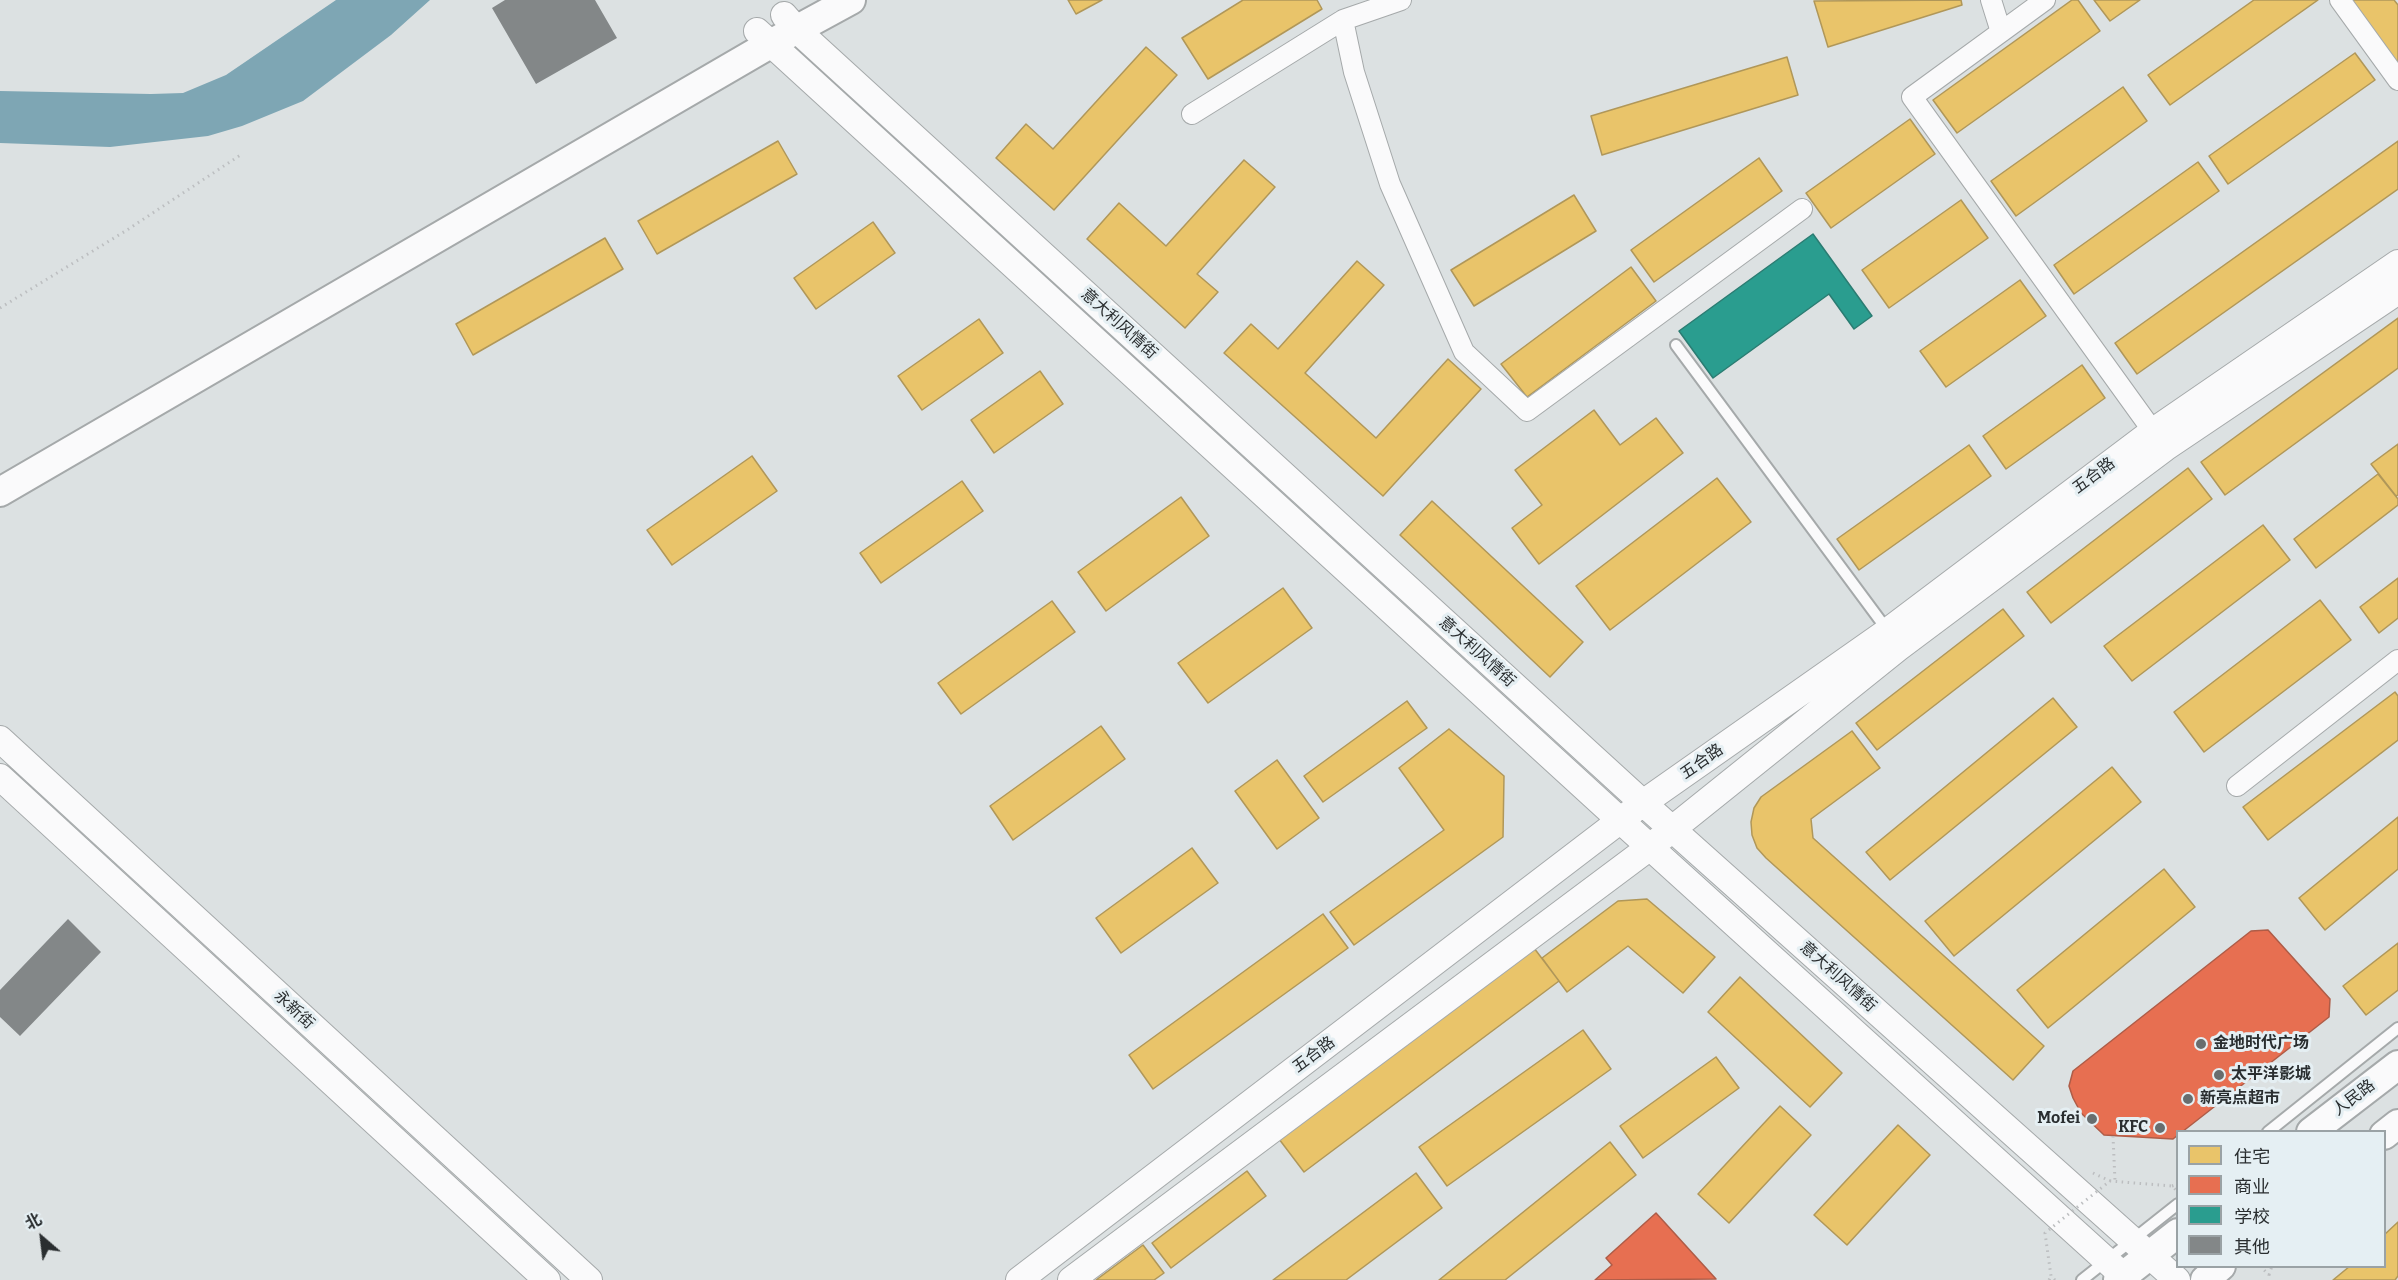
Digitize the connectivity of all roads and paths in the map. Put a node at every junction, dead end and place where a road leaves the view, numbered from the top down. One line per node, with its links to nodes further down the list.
1 (812, 0): 8 (main road)
2 (851, 0): 8 (main road)
3 (1401, 0): 7 (street)
4 (1991, 0): 9 (street)
5 (2045, 0): 9 (street)
6 (2340, 0): 11 (street)
7 (1343, 20): 12 (street); 14 (street)
8 (791, 22): 10 (main road); 27 (street, 意大利风情街)
9 (2001, 32): 19 (street)
10 (764, 37): 20 (main road); 21 (main road); 28 (street, 意大利风情街)
11 (2398, 80)
12 (1192, 114)
13 (242, 154): 17 (path)
14 (1802, 209)
15 (2398, 263): 19 (street, 五合路)
16 (2398, 291): 19 (street, 五合路)
17 (0, 308)
18 (1676, 345): 22 (lane)
19 (2159, 440): 22 (street, 五合路); 29 (street, 五合路)
20 (0, 469)
21 (0, 492)
22 (1888, 631): 27 (street, 五合路)
23 (2398, 660): 26 (street)
24 (0, 739): 49 (street, 永新街)
25 (0, 777): 48 (street, 永新街)
26 (2237, 786)
27 (1643, 804): 28 (street, 五合路); 29 (street, 意大利风情街)
28 (1621, 821): 30 (street, 意大利风情街); 50 (street, 五合路)
29 (1671, 828): 30 (street, 五合路); 44 (street, 意大利风情街)
30 (1650, 847): 46 (street, 意大利风情街); 51 (street, 五合路)
31 (2398, 1028): 34 (lane)
32 (2398, 1065): 35 (main road, 人民路)
33 (2398, 1124): 36 (main road)
34 (2269, 1130)
35 (2312, 1130)
36 (2386, 1134)
37 (2113, 1136): 38 (path)
38 (2115, 1181): 40 (path, bridge); 47 (path, bridge)
39 (2176, 1185): 40 (path)
40 (2172, 1186): 41 (path, bridge)
41 (2176, 1190)
42 (2176, 1205): 44 (lane)
43 (2176, 1234): 44 (main road)
44 (2141, 1247): 46 (main road); 54 (street, 意大利风情街)
45 (2219, 1268): 55 (main road)
46 (2119, 1274): 53 (lane)
47 (2050, 1278): 52 (path, bridge)
48 (547, 1280)
49 (588, 1280)
50 (1019, 1280)
51 (1071, 1280)
52 (2055, 1280)
53 (2082, 1280)
54 (2177, 1280)
55 (2205, 1280)

